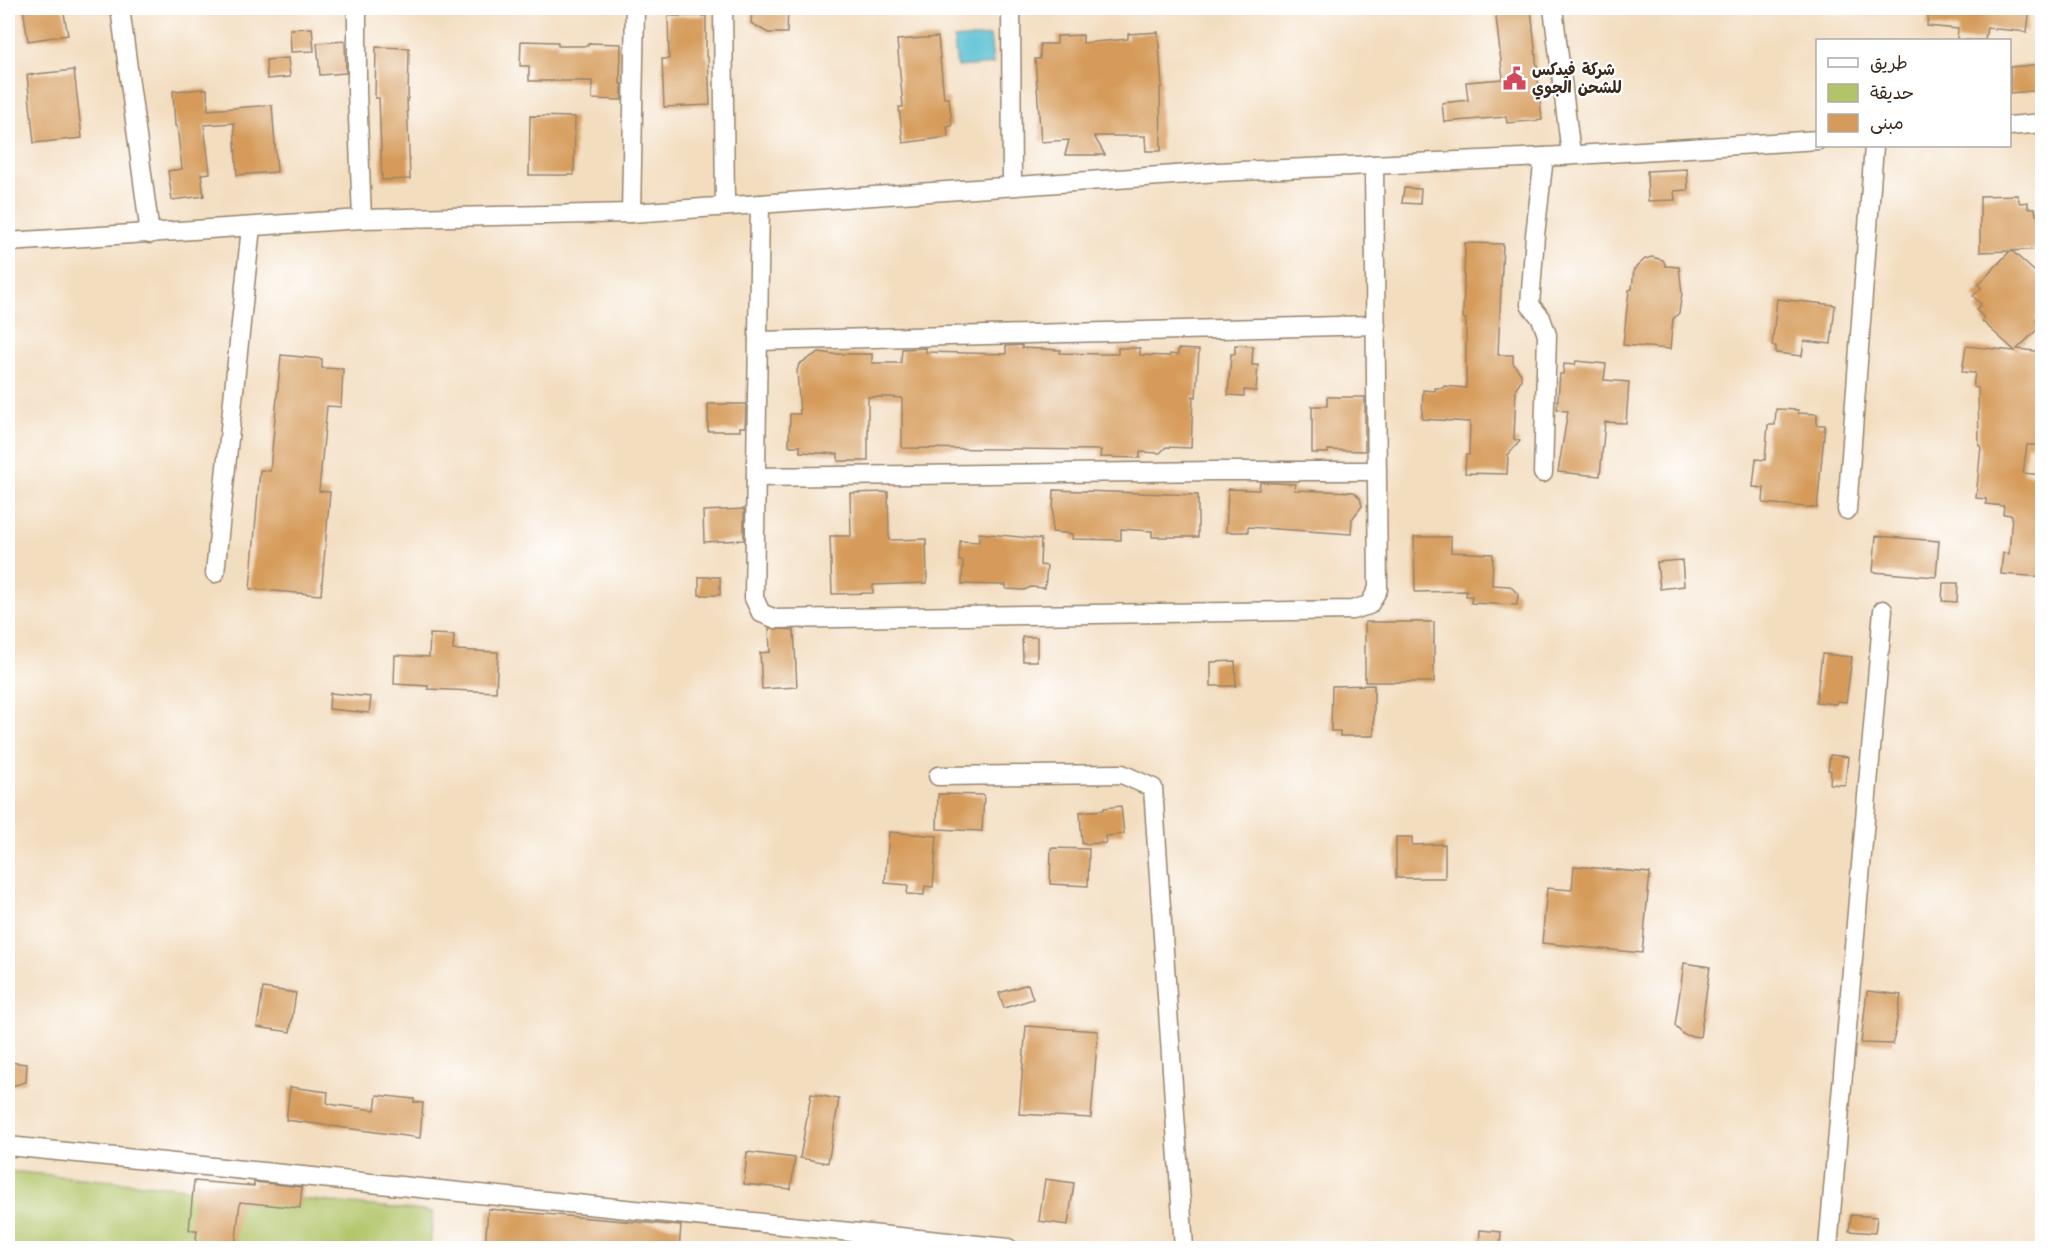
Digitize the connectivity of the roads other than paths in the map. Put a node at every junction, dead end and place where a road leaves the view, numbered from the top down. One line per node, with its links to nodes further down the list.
1 (120, 8): 20 (street)
2 (357, 8): 18 (street)
3 (635, 8): 17 (street)
4 (723, 8): 16 (street)
5 (1011, 8): 14 (street)
6 (1553, 8): 11 (street)
7 (2043, 123): 8 (street)
8 (2011, 126)
9 (1816, 140): 11 (street)
10 (1874, 147): 27 (street)
11 (1571, 154): 12 (street)
12 (1545, 157): 13 (street); 25 (street)
13 (1374, 165): 14 (street); 22 (street)
14 (1012, 186): 15 (street)
15 (760, 204): 16 (street); 23 (street)
16 (725, 206): 17 (street)
17 (631, 213): 18 (street)
18 (362, 219): 19 (street)
19 (251, 227): 20 (street); 28 (street)
20 (150, 234): 21 (street)
21 (8, 242)
22 (1376, 325): 23 (street); 24 (street)
23 (758, 341): 26 (street)
24 (1377, 471): 26 (street); 26 (street)
25 (1543, 472)
26 (756, 477)
27 (1847, 510)
28 (215, 573)
29 (1883, 610): 34 (street)
30 (938, 776): 33 (street)
31 (8, 1146): 32 (street)
32 (1008, 1248)
33 (1184, 1248)
34 (1828, 1248)

